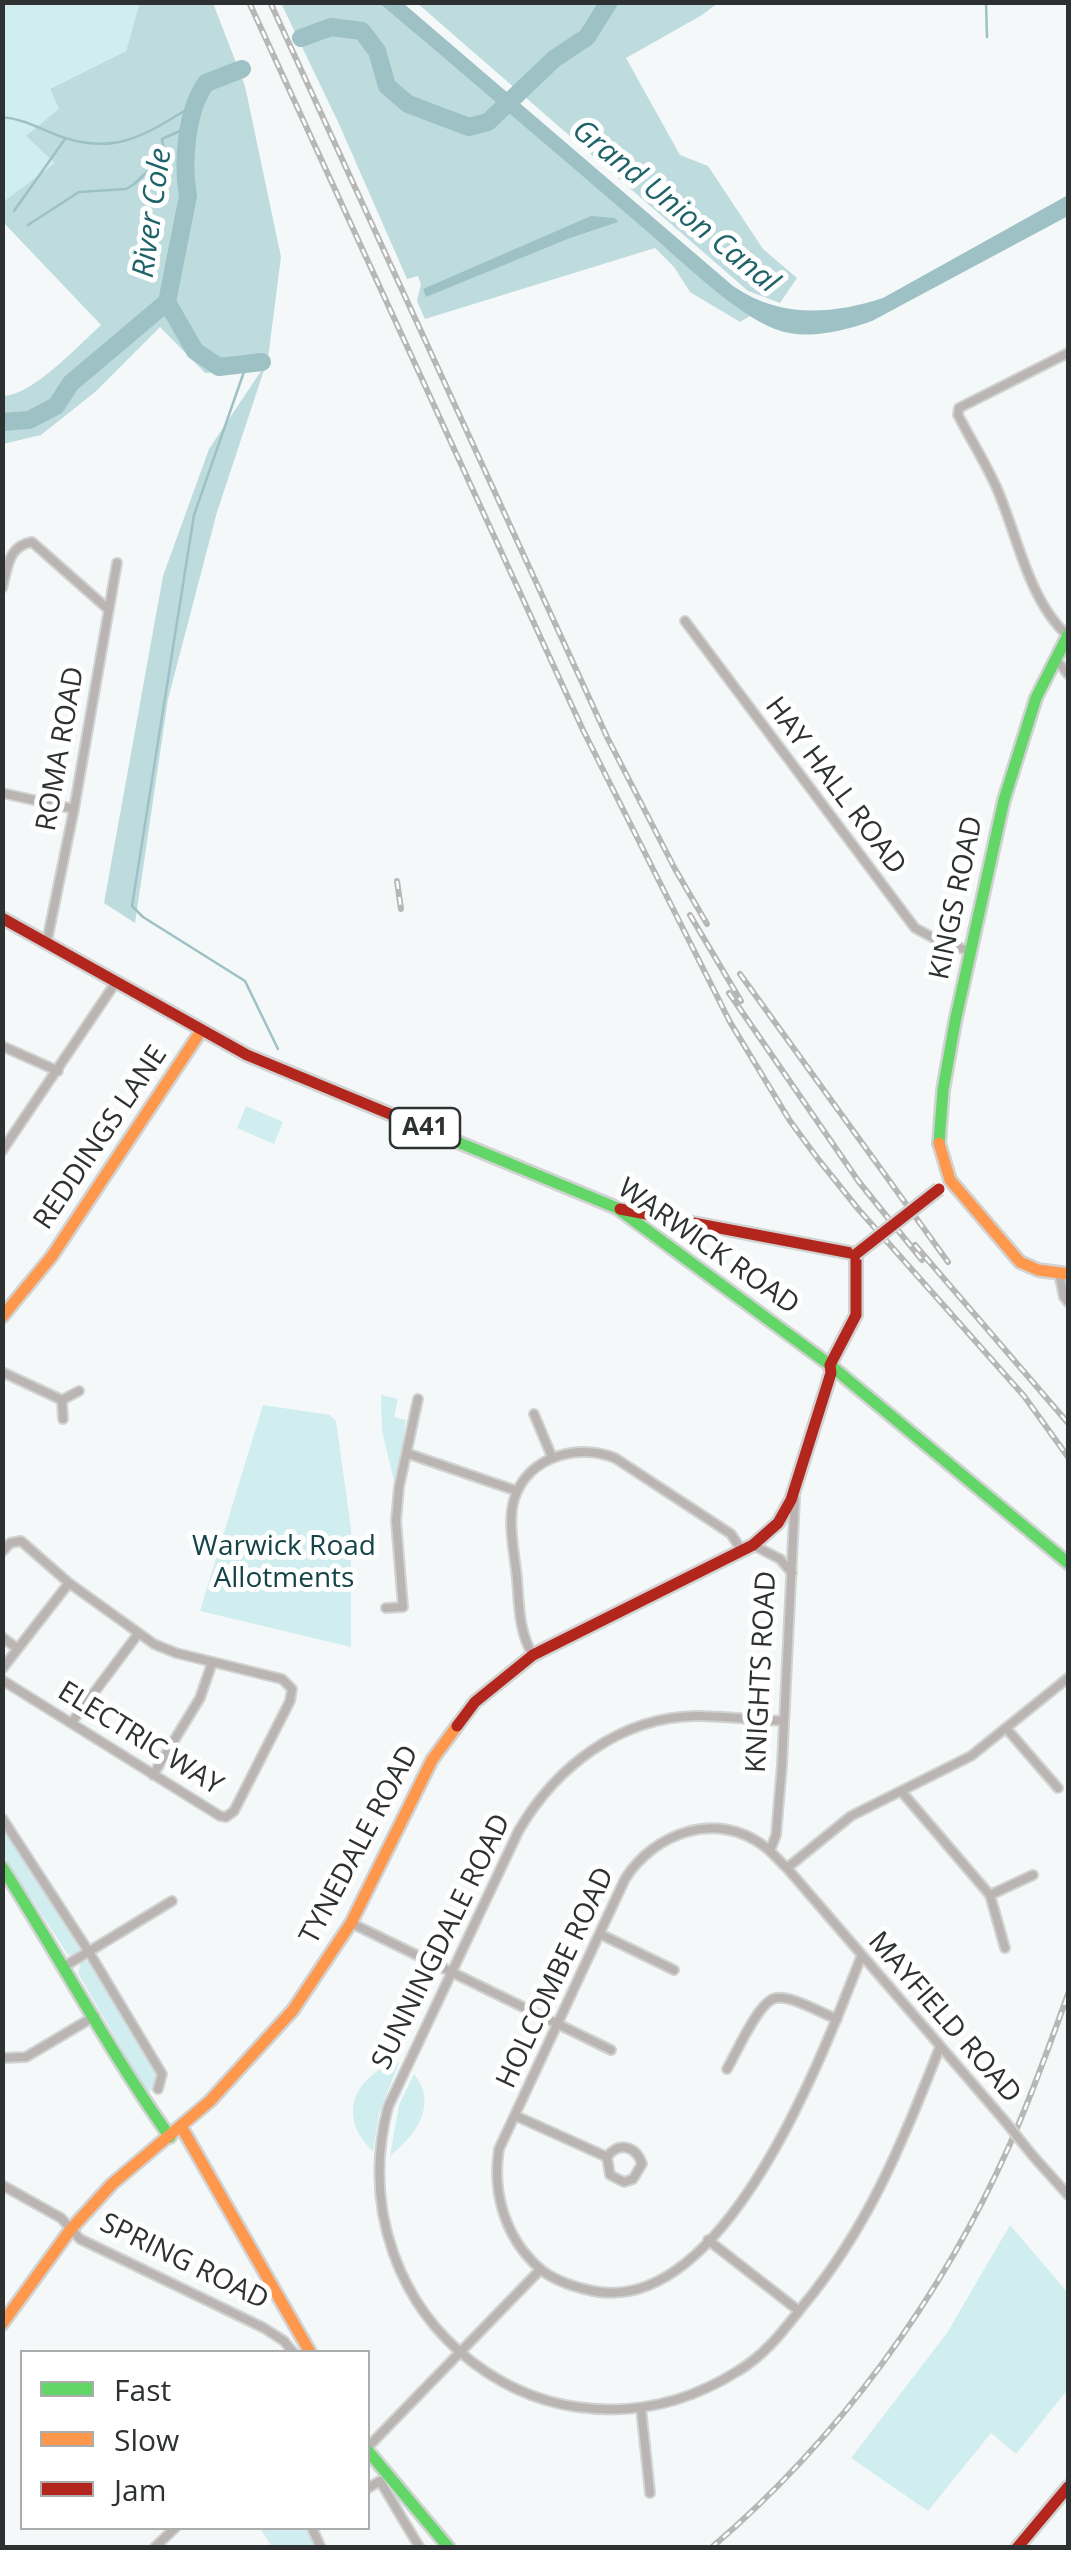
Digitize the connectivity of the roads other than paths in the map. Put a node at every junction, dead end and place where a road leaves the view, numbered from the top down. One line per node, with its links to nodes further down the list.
1 (1068, 353): 6 (street)
2 (117, 563): 4 (street, ROMA ROAD)
3 (3, 584): 4 (street)
4 (108, 609): 10 (street, ROMA ROAD)
5 (685, 621): 13 (street, HAY HALL ROAD)
6 (1068, 636): 7 (main road, KINGS ROAD)
7 (1056, 660): 8 (street); 13 (main road, KINGS ROAD)
8 (1068, 674)
9 (2, 793): 10 (street)
10 (74, 810): 12 (street, ROMA ROAD)
11 (2, 918): 12 (main road, WARWICK ROAD / A41)
12 (47, 941): 14 (main road, WARWICK ROAD / A41)
13 (970, 952): 19 (main road, KINGS ROAD)
14 (116, 982): 15 (main road, WARWICK ROAD / A41); 17 (street)
15 (201, 1032): 20 (main road, WARWICK ROAD / A41); 26 (main road, REDDINGS LANE)
16 (2, 1046): 17 (street)
17 (58, 1070): 18 (street)
18 (2, 1151)
19 (950, 1180): 23 (main road, bridge); 24 (main road)
20 (616, 1208): 21 (main road); 22 (main road, WARWICK ROAD / A41)
21 (684, 1221): 22 (main road); 23 (main road)
22 (652, 1234): 27 (main road, WARWICK ROAD / A41)
23 (856, 1254): 27 (main road, KNIGHTS ROAD)
24 (1064, 1273): 25 (street)
25 (1068, 1302)
26 (2, 1317)
27 (830, 1365): 37 (main road, KNIGHTS ROAD); 40 (main road, WARWICK ROAD / A41)
28 (2, 1372): 31 (street)
29 (79, 1392): 31 (street)
30 (418, 1398): 34 (street)
31 (62, 1400): 33 (street)
32 (534, 1414): 35 (street)
33 (63, 1418)
34 (409, 1454): 36 (street); 43 (street)
35 (552, 1458): 36 (street); 38 (street)
36 (517, 1491): 47 (street)
37 (795, 1494): 38 (main road, KNIGHTS ROAD); 41 (street, KNIGHTS ROAD)
38 (748, 1548): 41 (street); 47 (main road, TYNEDALE ROAD)
39 (2, 1552): 42 (street)
40 (1068, 1563)
41 (792, 1573): 52 (street, KNIGHTS ROAD)
42 (69, 1583): 44 (street); 46 (street)
43 (386, 1608)
44 (138, 1634): 48 (street); 53 (street)
45 (2, 1637): 46 (street)
46 (18, 1648): 49 (street)
47 (533, 1655): 65 (main road, TYNEDALE ROAD)
48 (212, 1663): 55 (street); 55 (street, ELECTRIC WAY)
49 (2, 1669)
50 (1068, 1678): 54 (street)
51 (2, 1680): 53 (street, ELECTRIC WAY)
52 (783, 1721): 59 (street, KNIGHTS ROAD); 72 (street, SUNNINGDALE ROAD)
53 (72, 1722): 55 (street, ELECTRIC WAY)
54 (1006, 1728): 56 (street); 57 (street)
55 (153, 1774)
56 (1058, 1788)
57 (901, 1791): 61 (street); 63 (street)
58 (2, 1818): 68 (street)
59 (770, 1851): 61 (street, HOLCOMBE ROAD); 66 (street, HOLCOMBE ROAD)
60 (2, 1868): 70 (main road)
61 (787, 1868): 69 (street, MAYFIELD ROAD)
62 (1033, 1875): 63 (street)
63 (990, 1895): 67 (street)
64 (172, 1901): 68 (street)
65 (351, 1924): 72 (street); 82 (main road, TYNEDALE ROAD)
66 (600, 1934): 71 (street); 75 (street, HOLCOMBE ROAD)
67 (1006, 1948)
68 (89, 1952): 70 (street); 80 (street)
69 (861, 1957): 74 (street); 76 (street, MAYFIELD ROAD)
70 (65, 1966): 73 (main road)
71 (674, 1970)
72 (451, 1973): 75 (street); 94 (street, SUNNINGDALE ROAD)
73 (95, 2016): 78 (street); 83 (main road)
74 (837, 2020): 79 (street); 88 (street)
75 (557, 2024): 77 (street); 81 (street, HOLCOMBE ROAD)
76 (940, 2047): 86 (street, MAYFIELD ROAD, bridge); 90 (street, SUNNINGDALE ROAD)
77 (611, 2050)
78 (2, 2058)
79 (727, 2069)
80 (158, 2088)
81 (516, 2116): 84 (street); 89 (street, HOLCOMBE ROAD)
82 (182, 2128): 83 (main road, TYNEDALE ROAD); 93 (main road)
83 (170, 2136): 87 (main road, TYNEDALE ROAD)
84 (608, 2157): 84 (street)
85 (2, 2186): 87 (street, SPRING ROAD)
86 (1068, 2195)
87 (72, 2229): 91 (main road, TYNEDALE ROAD); 92 (street, SPRING ROAD)
88 (708, 2240): 89 (street); 90 (street)
89 (540, 2270): 94 (street)
90 (799, 2311): 95 (street, SUNNINGDALE ROAD)
91 (2, 2324)
92 (291, 2350)
93 (309, 2350)
94 (459, 2353): 95 (street, SUNNINGDALE ROAD); 96 (street)
95 (641, 2408): 100 (street)
96 (370, 2447)
97 (370, 2451): 104 (main road)
98 (370, 2487): 103 (street)
99 (1068, 2488): 105 (main road)
100 (650, 2494)
101 (173, 2530): 102 (street)
102 (154, 2548)
103 (420, 2548)
104 (449, 2548)
105 (1016, 2548)

